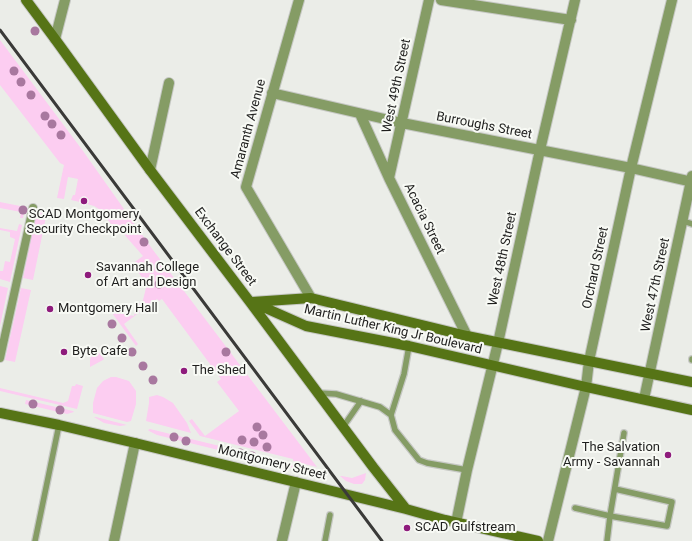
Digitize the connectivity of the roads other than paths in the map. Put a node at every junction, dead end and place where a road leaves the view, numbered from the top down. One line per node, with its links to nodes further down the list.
1 (26, 0): 9 (main road, Exchange Street)
2 (65, 0): 9 (street)
3 (299, 0): 11 (street, Amaranth Avenue)
4 (428, 0): 13 (street, West 49th Street)
5 (441, 0): 8 (street)
6 (575, 0): 8 (street, West 48th Street)
7 (672, 0): 15 (street, Orchard Street)
8 (570, 20): 14 (street, West 48th Street)
9 (55, 38): 16 (main road, Exchange Street)
10 (169, 83): 16 (street)
11 (272, 93): 12 (street, Burroughs Street); 21 (street, Amaranth Avenue)
12 (360, 114): 13 (street, Burroughs Street); 17 (street, Acacia Street)
13 (402, 123): 14 (street, Burroughs Street); 17 (street, West 49th Street)
14 (540, 150): 15 (street, Burroughs Street); 24 (street, West 48th Street)
15 (632, 168): 18 (street, Burroughs Street); 27 (street, Orchard Street)
16 (150, 170): 22 (main road, Exchange Street)
17 (389, 178): 23 (street, Acacia Street)
18 (692, 180): 20 (street, West 47th Street)
19 (33, 208): 26 (street)
20 (687, 222): 29 (street, West 47th Street)
21 (311, 298): 22 (main road, Martin Luther King Jr Boulevard); 23 (main road, Martin Luther King Jr Boulevard)
22 (250, 302): 25 (main road, Martin Luther King Jr Boulevard); 32 (main road, Exchange Street)
23 (467, 336): 24 (main road, Martin Luther King Jr Boulevard)
24 (498, 343): 27 (main road, Martin Luther King Jr Boulevard); 28 (street, West 48th Street)
25 (409, 346): 28 (main road, Martin Luther King Jr Boulevard); 37 (lane)
26 (0, 358)
27 (589, 361): 29 (main road, Martin Luther King Jr Boulevard); 31 (street, Orchard Street)
28 (493, 365): 31 (main road, Martin Luther King Jr Boulevard); 42 (street, West 48th Street)
29 (651, 373): 30 (main road, Martin Luther King Jr Boulevard); 33 (street, West 47th Street)
30 (692, 382)
31 (586, 387): 33 (main road, Martin Luther King Jr Boulevard); 55 (street, Orchard Street)
32 (318, 393): 34 (lane); 39 (main road, Exchange Street)
33 (644, 399): 35 (main road, Martin Luther King Jr Boulevard)
34 (361, 401): 37 (lane); 39 (lane)
35 (692, 410)
36 (0, 413): 38 (main road, Montgomery Street)
37 (391, 415): 42 (lane)
38 (59, 425): 41 (main road, Montgomery Street); 50 (lane)
39 (343, 427): 46 (main road, Exchange Street)
40 (624, 433): 44 (lane)
41 (135, 443): 43 (main road, Montgomery Street); 51 (street)
42 (467, 470): 49 (street, West 48th Street)
43 (296, 482): 46 (main road, Montgomery Street); 52 (street)
44 (615, 489): 48 (lane); 48 (lane)
45 (575, 508): 48 (lane)
46 (406, 509): 49 (main road, Montgomery Street)
47 (330, 515): 53 (lane)
48 (610, 516): 56 (lane)
49 (456, 523): 54 (main road, Montgomery Street)
50 (35, 541)
51 (114, 541)
52 (282, 541)
53 (325, 541)
54 (538, 541)
55 (548, 541)
56 (607, 541)

